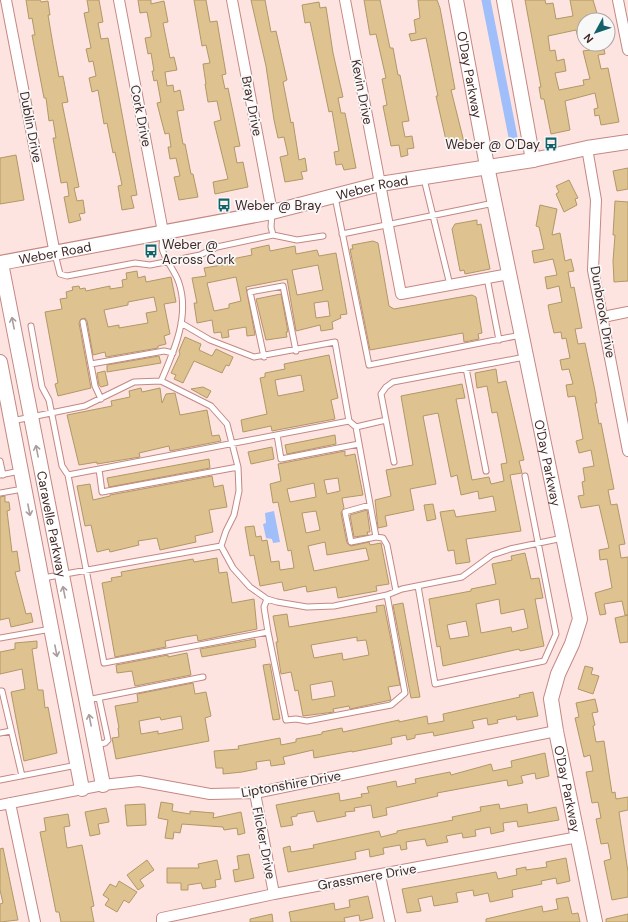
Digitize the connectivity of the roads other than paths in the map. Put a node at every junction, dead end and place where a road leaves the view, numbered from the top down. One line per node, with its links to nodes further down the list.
1 (6, 0): 24 (street, Dublin Drive)
2 (119, 0): 20 (street, Cork Drive)
3 (232, 0): 17 (street, Bray Drive)
4 (345, 0): 14 (street, Kevin Drive)
5 (456, 0): 12 (street, O'Day Parkway)
6 (504, 0): 11 (street)
7 (618, 0): 8 (street)
8 (628, 50)
9 (628, 142): 10 (street, Weber Road)
10 (587, 148): 11 (street, Weber Road); 31 (street, Dunbrook Drive)
11 (534, 160): 12 (street, Weber Road)
12 (487, 166): 13 (street, Weber Road); 16 (street, O'Day Parkway)
13 (424, 177): 14 (street, Weber Road); 18 (lane)
14 (380, 184): 15 (street, Weber Road); 19 (street, Kevin Drive)
15 (335, 196): 17 (street, Weber Road); 21 (lane)
16 (495, 203): 18 (lane); 27 (street, O'Day Parkway)
17 (272, 212): 20 (street, Weber Road); 22 (lane)
18 (433, 215): 19 (lane); 29 (lane)
19 (388, 225): 21 (lane); 29 (street, Kevin Drive)
20 (163, 232): 24 (street, Weber Road); 25 (lane)
21 (342, 234): 36 (lane)
22 (273, 235): 23 (lane); 25 (lane)
23 (324, 236)
24 (55, 254): 25 (lane); 26 (street, Weber Road)
25 (168, 260): 33 (lane)
26 (1, 263): 48 (street, Caravelle Parkway, one-way to 26)
27 (509, 274): 28 (street); 35 (street, O'Day Parkway)
28 (487, 278): 29 (street); 36 (lane)
29 (450, 285)
30 (628, 312): 31 (street)
31 (603, 316): 54 (street, Dunbrook Drive)
32 (83, 322): 42 (lane)
33 (181, 323): 38 (lane); 39 (lane)
34 (31, 326): 47 (lane)
35 (522, 335): 36 (lane); 40 (street, O'Day Parkway)
36 (499, 340)
37 (296, 351): 39 (lane); 39 (lane); 51 (lane)
38 (173, 353): 42 (lane); 44 (lane)
39 (264, 357)
40 (526, 357): 43 (lane); 71 (street, O'Day Parkway)
41 (0, 362): 45 (street, Caravelle Parkway)
42 (91, 364): 46 (lane)
43 (466, 368): 49 (lane); 63 (lane)
44 (161, 381): 46 (lane); 55 (lane)
45 (2, 387): 50 (street, Caravelle Parkway)
46 (101, 399): 47 (lane)
47 (52, 413): 48 (lane); 65 (lane)
48 (31, 417): 50 (lane); 75 (street, Caravelle Parkway, one-way to 48)
49 (386, 420): 52 (lane); 59 (lane)
50 (11, 421): 62 (street, Caravelle Parkway)
51 (349, 421): 52 (lane); 53 (lane)
52 (356, 427): 56 (lane)
53 (277, 435): 55 (lane); 56 (lane)
54 (627, 440): 57 (street, Dunbrook Drive)
55 (232, 444): 60 (lane); 61 (lane)
56 (359, 444): 69 (lane)
57 (628, 452)
58 (0, 461): 64 (lane)
59 (394, 462)
60 (238, 467): 61 (lane); 73 (lane)
61 (99, 470): 65 (lane)
62 (21, 471): 64 (lane); 67 (street, Caravelle Parkway)
63 (486, 472)
64 (2, 475)
65 (68, 475): 74 (lane)
66 (525, 476): 72 (lane)
67 (24, 488): 68 (lane); 76 (street, Caravelle Parkway, one-way to 76)
68 (0, 493)
69 (370, 505): 70 (lane); 70 (lane)
70 (376, 537): 78 (lane)
71 (563, 538): 72 (lane); 88 (street, O'Day Parkway)
72 (538, 543): 77 (lane); 77 (lane)
73 (221, 546): 74 (lane); 80 (lane)
74 (85, 570): 75 (lane); 82 (lane)
75 (61, 575): 76 (lane); 86 (street, Caravelle Parkway, one-way to 75)
76 (42, 579): 81 (street, Caravelle Parkway)
77 (418, 586): 78 (lane)
78 (396, 591): 79 (lane)
79 (388, 595): 80 (lane); 82 (lane)
80 (267, 599): 82 (lane)
81 (52, 629): 83 (lane); 90 (street, Caravelle Parkway, one-way to 90)
82 (268, 632)
83 (0, 638)
84 (203, 678): 86 (lane)
85 (0, 692): 87 (lane)
86 (93, 699): 93 (street, Caravelle Parkway)
87 (12, 731): 89 (lane); 91 (lane)
88 (556, 731): 95 (street, Liptonshire Drive); 97 (street, O'Day Parkway)
89 (0, 733)
90 (78, 765): 91 (lane); 94 (street, Caravelle Parkway)
91 (22, 776): 92 (lane)
92 (0, 780)
93 (103, 785): 94 (street, Liptonshire Drive); 95 (street, Liptonshire Drive)
94 (82, 789): 96 (street, Liptonshire Drive)
95 (255, 793): 99 (street, Flicker Drive)
96 (5, 804): 100 (street)
97 (578, 837): 98 (street, Grassmere Drive); 103 (street, O'Day Parkway)
98 (380, 875): 99 (street, Grassmere Drive); 102 (street)
99 (274, 894): 101 (street, Grassmere Drive)
100 (35, 922)
101 (162, 922)
102 (390, 922)
103 (595, 922)

